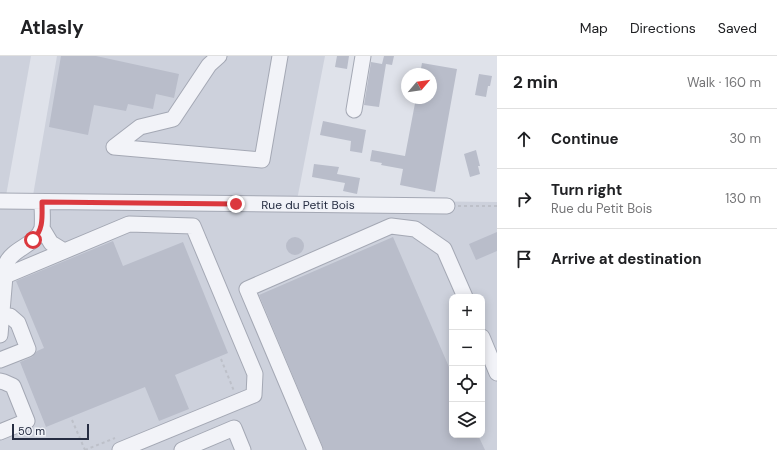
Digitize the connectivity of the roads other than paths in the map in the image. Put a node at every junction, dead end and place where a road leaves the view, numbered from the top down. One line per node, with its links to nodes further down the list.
1 (219, 56): 2 (street)
2 (280, 56)
3 (363, 56): 4 (street)
4 (354, 110)
5 (0, 201): 6 (street, Rue du Petit Bois)
6 (42, 202): 7 (street, Rue du Petit Bois); 8 (street)
7 (447, 206)
8 (42, 228): 9 (street); 10 (street)
9 (64, 251): 10 (street); 19 (street)
10 (5, 276): 12 (street)
11 (464, 294): 22 (street)
12 (2, 316): 13 (street); 15 (street)
13 (0, 335)
14 (485, 344): 16 (street)
15 (0, 360)
16 (497, 373)
17 (0, 382): 18 (street)
18 (0, 432)
19 (120, 450)
20 (182, 450): 21 (street)
21 (243, 450)
22 (315, 450)

